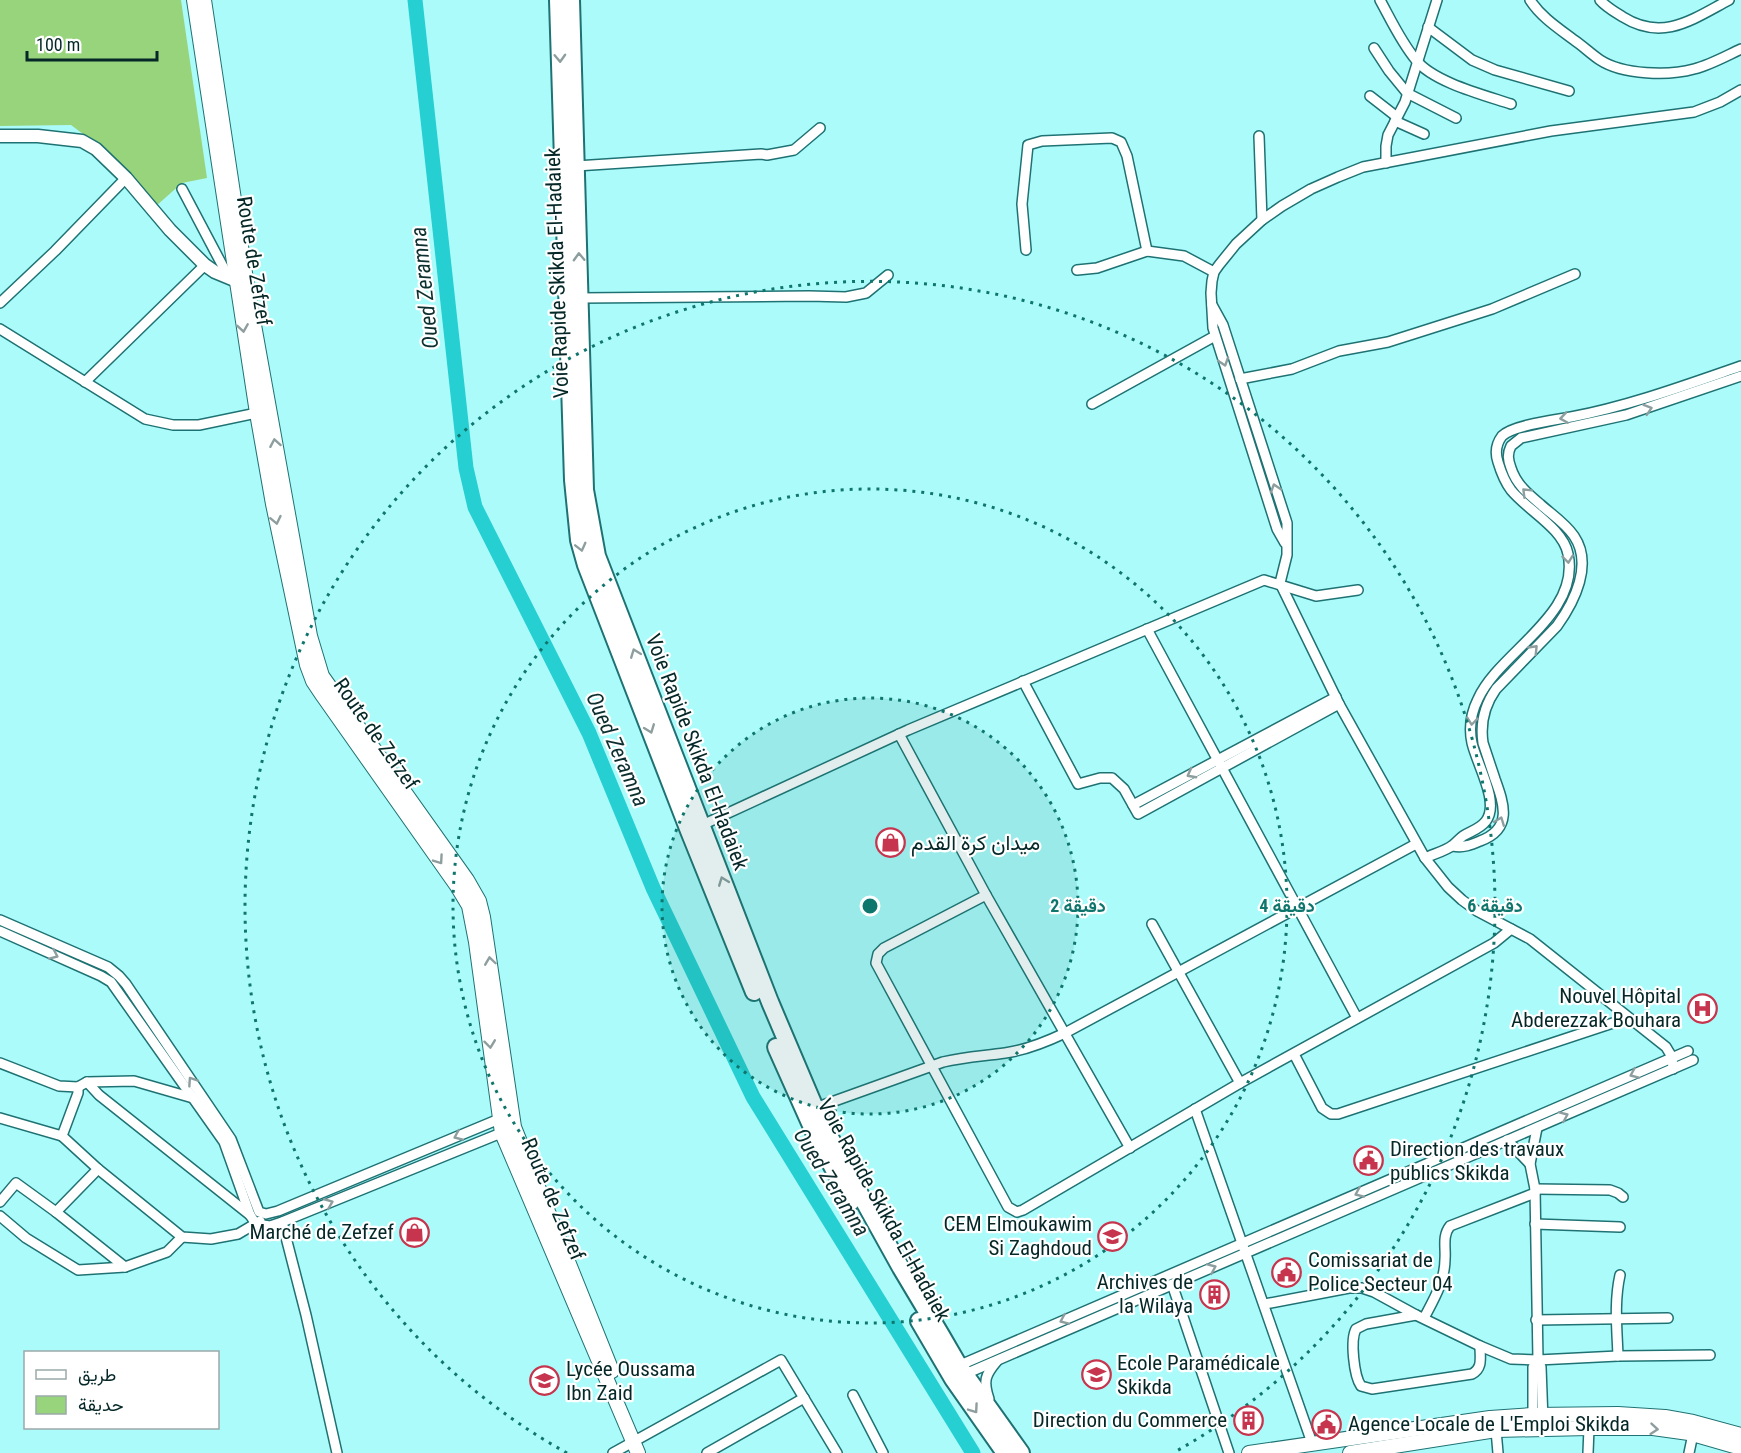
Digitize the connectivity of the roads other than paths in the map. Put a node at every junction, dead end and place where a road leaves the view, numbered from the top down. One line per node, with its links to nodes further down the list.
1 (194, 0): 37 (main road, Route de Zefzef)
2 (204, 0): 37 (main road, Route de Zefzef)
3 (558, 0): 60 (highway, Voie Rapide Skikda El-Hadaiek, one-way to 60)
4 (571, 0): 26 (highway, Voie Rapide Skikda El-Hadaiek)
5 (1380, 0): 13 (street)
6 (1437, 0): 10 (street)
7 (1530, 0): 12 (street)
8 (1600, 0): 9 (street)
9 (1729, 0)
10 (1428, 27): 13 (street); 15 (street)
11 (1374, 48): 16 (street)
12 (1741, 49)
13 (1417, 62): 16 (street); 18 (street)
14 (1741, 90): 25 (street)
15 (1569, 91)
16 (1407, 93): 19 (street); 20 (street)
17 (1370, 96): 20 (street)
18 (1511, 104)
19 (1455, 118)
20 (1396, 119): 22 (street); 25 (street)
21 (820, 128): 26 (street)
22 (1424, 134)
23 (1259, 136): 29 (street)
24 (2, 138): 27 (street)
25 (1386, 163): 29 (street)
26 (576, 166): 38 (highway, Voie Rapide Skikda El-Hadaiek, one-way to 26)
27 (126, 178): 32 (street); 39 (street)
28 (183, 189): 37 (street)
29 (1262, 220): 34 (street)
30 (1026, 250): 31 (street)
31 (1147, 251): 33 (street); 34 (street)
32 (205, 265): 37 (street); 46 (street)
33 (1077, 270)
34 (1214, 272): 40 (street)
35 (1575, 274): 45 (street)
36 (888, 275): 38 (street)
37 (237, 281): 48 (main road, Route de Zefzef, one-way to 48); 88 (main road, Route de Zefzef, one-way to 37)
38 (580, 298): 60 (highway, Voie Rapide Skikda El-Hadaiek, one-way to 38)
39 (0, 303)
40 (1212, 305): 42 (street); 45 (street)
41 (0, 329): 46 (street)
42 (1215, 336): 47 (street); 51 (street, one-way to 51)
43 (1741, 366): 50 (street, one-way to 50)
44 (1741, 376): 49 (street, one-way to 44)
45 (1240, 379): 51 (street, one-way to 45)
46 (85, 382): 48 (street)
47 (1092, 404)
48 (257, 414): 88 (main road, Route de Zefzef, one-way to 88)
49 (1510, 467): 50 (street); 62 (street, one-way to 49)
50 (1500, 470): 62 (street, one-way to 62)
51 (1286, 545): 52 (street)
52 (1280, 584): 53 (street); 54 (street); 56 (street)
53 (1358, 590)
54 (1147, 629): 55 (street); 58 (street)
55 (1023, 681): 57 (street); 59 (street)
56 (1337, 701): 58 (street); 61 (street)
57 (899, 734): 60 (street); 64 (street)
58 (1220, 764): 59 (street, one-way to 59); 59 (street); 65 (street)
59 (1133, 805)
60 (696, 828): 85 (highway, Voie Rapide Skikda El-Hadaiek, one-way to 60); 121 (highway, Voie Rapide Skikda El-Hadaiek)
61 (1416, 844): 63 (street); 65 (street)
62 (1453, 846): 63 (street)
63 (1425, 858): 68 (street)
64 (986, 896): 73 (street); 79 (street)
65 (1298, 908): 70 (street); 71 (street)
66 (0, 920): 98 (street, one-way to 66)
67 (1152, 924): 70 (street)
68 (1511, 929): 71 (street); 72 (street)
69 (0, 931): 84 (street, one-way to 84)
70 (1179, 972): 73 (street); 82 (street)
71 (1357, 1018): 75 (street)
72 (1628, 1018): 75 (street); 76 (street)
73 (1065, 1034): 79 (street); 92 (street)
74 (1688, 1051): 76 (street)
75 (1294, 1054): 82 (street)
76 (1672, 1057): 80 (street); 106 (street, one-way to 106)
77 (1693, 1060): 80 (street)
78 (0, 1063): 83 (street)
79 (933, 1065): 85 (street); 92 (street)
80 (1673, 1069): 89 (street, one-way to 80)
81 (87, 1082): 83 (street); 84 (street); 101 (street)
82 (1240, 1083): 86 (street)
83 (78, 1087): 90 (street)
84 (193, 1098): 101 (street)
85 (815, 1108): 121 (highway, Voie Rapide Skikda El-Hadaiek)
86 (1195, 1109): 92 (street); 106 (street)
87 (0, 1118): 90 (street)
88 (507, 1123): 98 (street, one-way to 98); 102 (street, one-way to 88); 130 (main road, Route de Zefzef)
89 (1537, 1128): 91 (street); 93 (street)
90 (62, 1136): 94 (street)
91 (1507, 1140): 93 (street); 107 (street)
92 (1130, 1148)
93 (1530, 1164): 95 (street)
94 (98, 1168): 99 (street); 105 (street)
95 (1535, 1191): 96 (street); 103 (street); 112 (street)
96 (1623, 1197)
97 (0, 1202): 99 (street)
98 (278, 1211): 101 (street)
99 (56, 1212): 108 (street)
100 (0, 1216): 108 (street)
101 (253, 1220): 102 (street); 105 (street)
102 (282, 1222): 133 (street)
103 (1535, 1224): 104 (street); 115 (street)
104 (1620, 1227)
105 (182, 1237): 108 (street)
106 (1243, 1243): 107 (street); 121 (street, one-way to 121)
107 (1246, 1253): 110 (street, one-way to 107); 111 (street)
108 (125, 1267)
109 (1620, 1275): 114 (street)
110 (1172, 1284): 119 (street); 141 (street)
111 (1265, 1304): 112 (street); 131 (street)
112 (1420, 1316): 116 (street); 116 (street)
113 (1668, 1318): 114 (street)
114 (1616, 1319): 115 (street); 118 (street)
115 (1536, 1320): 120 (street)
116 (1480, 1346): 120 (street)
117 (1710, 1355): 118 (street)
118 (1618, 1356): 120 (street)
119 (998, 1359): 121 (street); 124 (street)
120 (1538, 1360): 125 (street)
121 (956, 1372): 124 (highway, Voie Rapide Skikda El-Hadaiek); 139 (highway, Voie Rapide Skikda El-Hadaiek, one-way to 139)
122 (853, 1395): 138 (street)
123 (804, 1398): 130 (street); 136 (street); 137 (street)
124 (993, 1413): 140 (highway, Voie Rapide Skikda El-Hadaiek)
125 (1538, 1422): 126 (main road); 127 (main road); 129 (main road); 131 (main road)
126 (1589, 1428): 128 (main road, one-way to 128); 145 (street)
127 (1496, 1431): 143 (main road); 144 (street)
128 (1693, 1434): 132 (main road); 146 (street)
129 (1741, 1435)
130 (637, 1444): 134 (street); 135 (main road, Route de Zefzef)
131 (1314, 1448): 142 (main road)
132 (1741, 1448)
133 (337, 1453)
134 (612, 1453)
135 (648, 1453)
136 (707, 1453)
137 (837, 1453)
138 (883, 1453)
139 (1005, 1453)
140 (1020, 1453)
141 (1229, 1453)
142 (1249, 1453)
143 (1350, 1453)
144 (1498, 1453)
145 (1588, 1453)
146 (1689, 1453)

